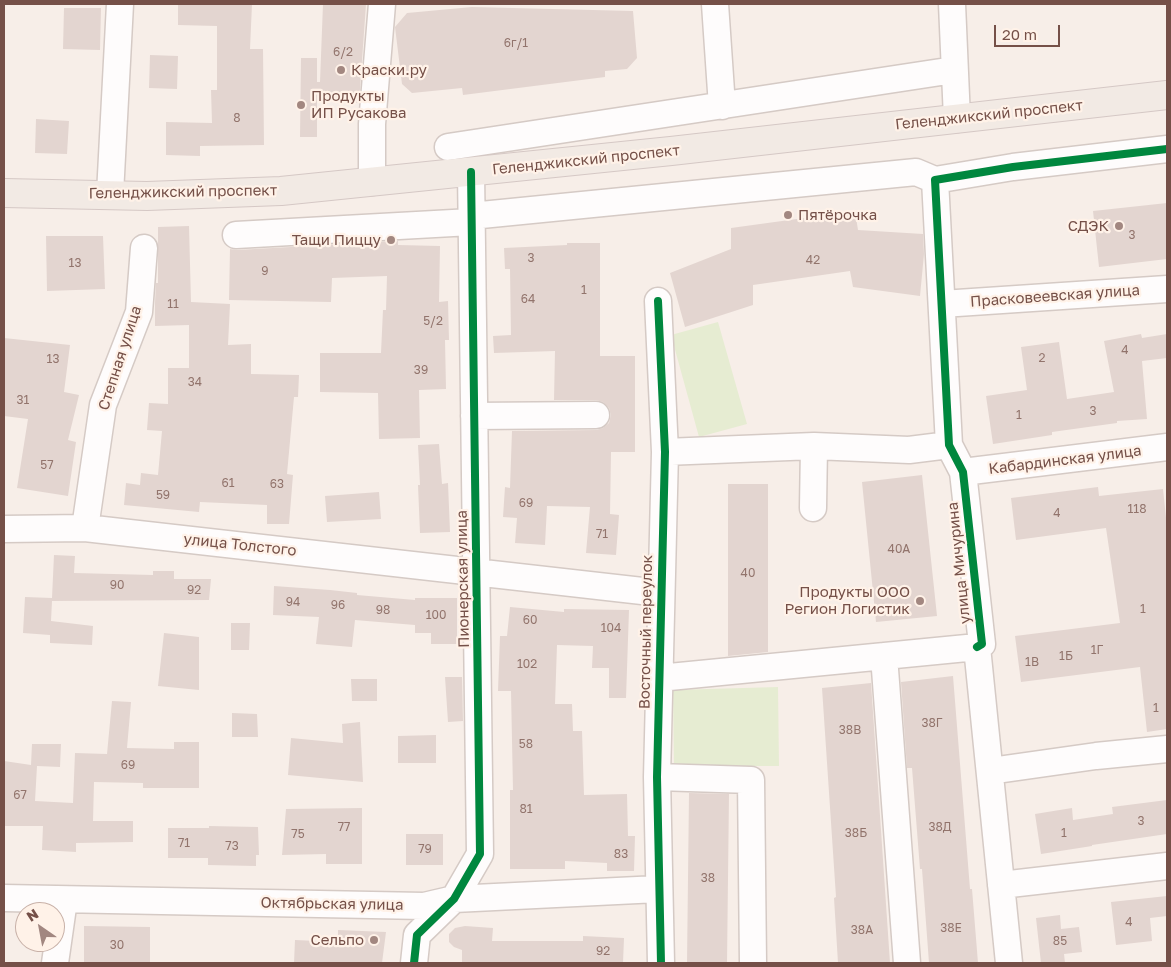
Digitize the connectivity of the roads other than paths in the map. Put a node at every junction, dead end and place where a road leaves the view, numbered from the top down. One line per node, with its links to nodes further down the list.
1 (120, 4): 15 (street)
2 (382, 4): 13 (street)
3 (715, 4): 7 (street)
4 (952, 4): 5 (street)
5 (954, 70): 7 (street); 8 (street)
6 (1167, 95): 8 (main road, Геленджикский проспект)
7 (722, 106): 9 (street)
8 (957, 119): 11 (main road, Геленджикский проспект)
9 (448, 148)
10 (1167, 149): 12 (street)
11 (471, 172): 13 (main road, Геленджикский проспект); 16 (street, Пионерская улица)
12 (935, 180): 16 (street); 21 (street)
13 (372, 182): 15 (main road, Геленджикский проспект)
14 (4, 193): 15 (main road, Геленджикский проспект)
15 (110, 194)
16 (471, 219): 17 (street); 23 (street, Пионерская улица)
17 (236, 236)
18 (144, 248): 30 (street, Степная улица)
19 (1167, 288): 21 (street, Прасковеевская улица)
20 (658, 301): 27 (street, Восточный переулок)
21 (942, 304): 24 (street)
22 (596, 415): 23 (street)
23 (474, 416): 32 (street, Пионерская улица)
24 (949, 445): 25 (street); 28 (street)
25 (814, 446): 27 (street); 29 (street)
26 (1167, 447): 28 (street, Кабардинская улица)
27 (665, 452): 33 (street, Восточный переулок)
28 (963, 472): 34 (street, улица Мичурина)
29 (813, 508)
30 (85, 528): 31 (street, улица Толстого); 32 (street, улица Толстого)
31 (4, 529)
32 (476, 571): 33 (street, улица Толстого); 44 (street, Пионерская улица)
33 (660, 593): 36 (street, Восточный переулок)
34 (977, 647): 35 (street); 38 (street, улица Мичурина)
35 (884, 656): 36 (street); 50 (street)
36 (659, 678): 39 (street, Восточный переулок)
37 (1167, 749): 38 (street)
38 (990, 771): 41 (street, улица Мичурина)
39 (657, 777): 42 (street, Восточный переулок); 49 (street)
40 (1167, 866): 41 (street)
41 (1002, 885): 51 (street, улица Мичурина)
42 (658, 889): 44 (street, Октябрьская улица); 48 (street, Восточный переулок)
43 (4, 898): 45 (street, Октябрьская улица)
44 (454, 899): 45 (street, Октябрьская улица); 47 (street, Пионерская улица)
45 (64, 900): 46 (street)
46 (56, 963)
47 (414, 963)
48 (661, 963)
49 (752, 963)
50 (907, 963)
51 (1009, 963)

